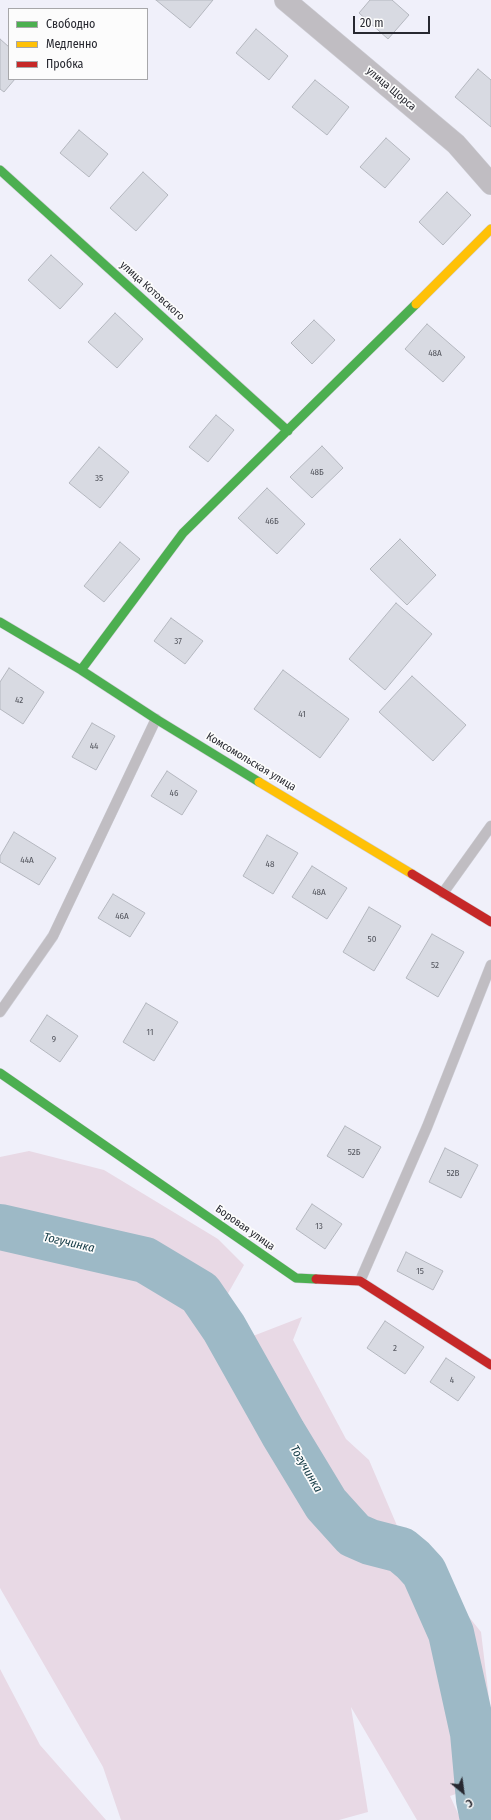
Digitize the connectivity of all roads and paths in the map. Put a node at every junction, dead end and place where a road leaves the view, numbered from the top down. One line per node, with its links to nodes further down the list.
1 (285, 0): 3 (street, улица Щорса)
2 (0, 170): 5 (street, улица Котовского)
3 (491, 184)
4 (491, 229): 5 (street)
5 (288, 431): 7 (street)
6 (0, 622): 7 (street, Комсомольская улица)
7 (81, 670): 8 (street, Комсомольская улица)
8 (156, 718): 10 (street, Комсомольская улица); 13 (lane)
9 (491, 826): 10 (lane)
10 (443, 893): 11 (street, Комсомольская улица)
11 (491, 922)
12 (491, 965): 15 (lane)
13 (0, 1012)
14 (0, 1073): 15 (street, Боровая улица)
15 (360, 1281): 16 (street, Боровая улица)
16 (491, 1365)

